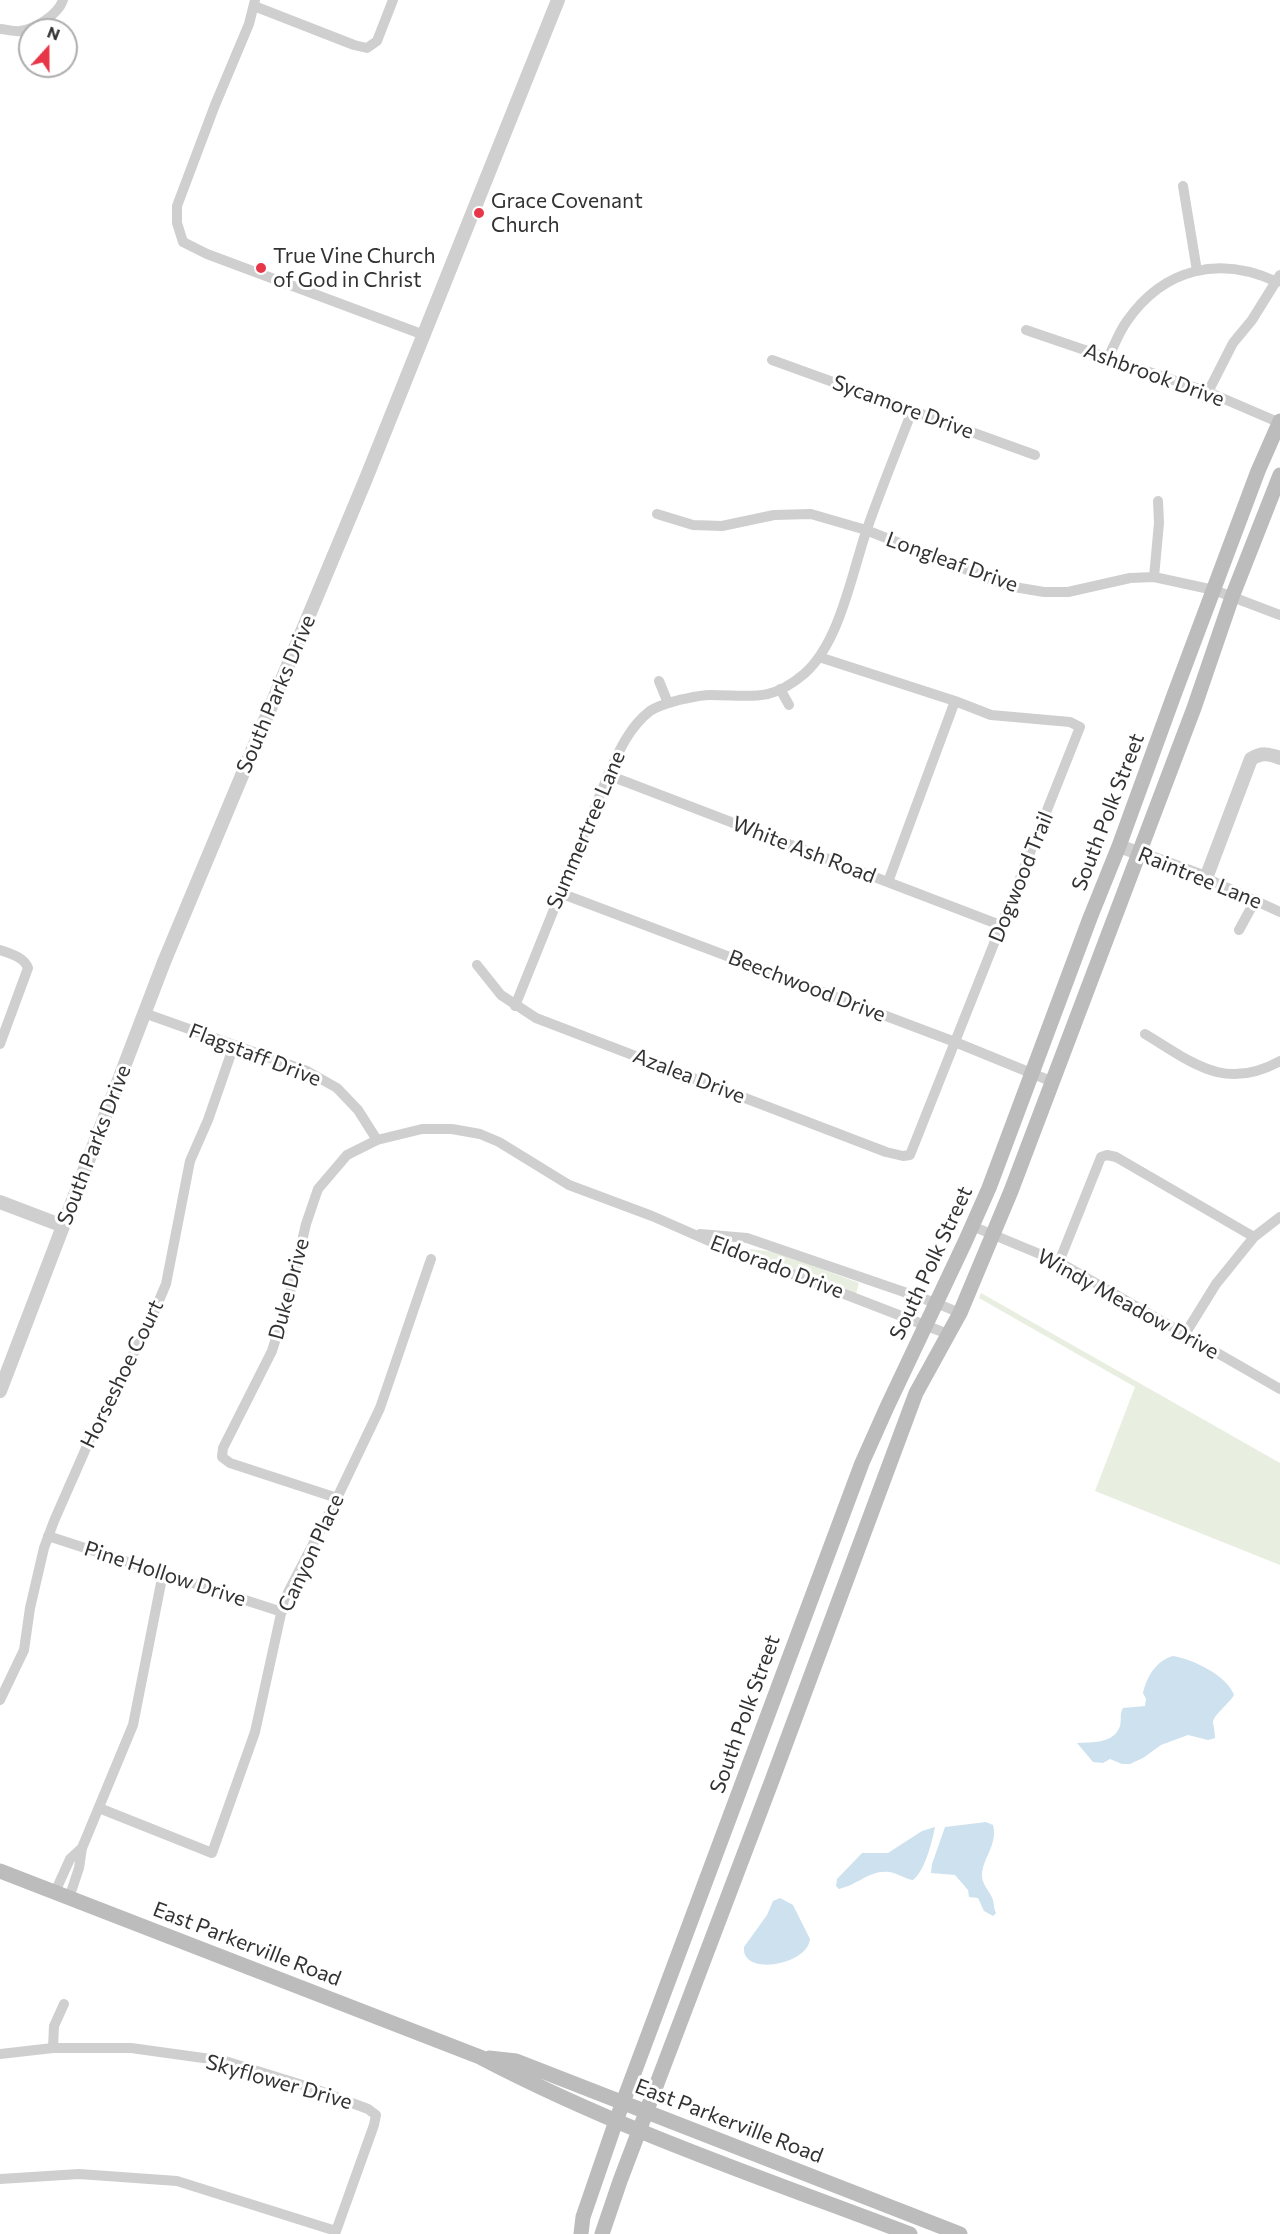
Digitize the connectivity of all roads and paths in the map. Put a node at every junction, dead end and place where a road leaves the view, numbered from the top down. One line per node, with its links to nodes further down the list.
1 (63, 0): 5 (street)
2 (393, 0): 4 (street)
3 (558, 0): 10 (street, South Parks Drive)
4 (254, 3): 10 (street)
5 (0, 28)
6 (1183, 186): 7 (street)
7 (1197, 271): 8 (street); 11 (street)
8 (1279, 278): 13 (street)
9 (1026, 330): 11 (street, Ashbrook Drive)
10 (424, 335): 45 (street, South Parks Drive)
11 (1108, 358): 13 (street, Ashbrook Drive)
12 (772, 360): 14 (street, Sycamore Drive)
13 (1208, 392): 15 (street, Ashbrook Drive)
14 (912, 411): 16 (street, Sycamore Drive); 20 (street, Summertree Lane)
15 (1280, 423): 22 (main road, South Polk Street)
16 (1035, 455)
17 (1280, 475): 23 (main road, South Polk Street)
18 (1158, 501): 21 (street)
19 (657, 514): 20 (street, Longleaf Drive)
20 (866, 530): 21 (street, Longleaf Drive); 25 (street, Summertree Lane)
21 (1154, 577): 22 (street, Longleaf Drive)
22 (1214, 590): 23 (street, Longleaf Drive); 33 (main road, South Polk Street)
23 (1232, 597): 24 (street, Longleaf Drive); 34 (main road, South Polk Street)
24 (1280, 615)
25 (819, 657): 27 (street, Summertree Lane); 28 (street)
26 (659, 681): 29 (street)
27 (780, 689): 29 (street, Summertree Lane); 30 (street)
28 (955, 701): 36 (street); 40 (street, Dogwood Trail)
29 (668, 703): 32 (street, Summertree Lane)
30 (789, 705)
31 (1280, 758): 35 (street)
32 (608, 775): 36 (street, White Ash Road); 37 (street, Summertree Lane)
33 (1119, 846): 34 (street, Raintree Lane); 51 (main road, South Polk Street)
34 (1139, 853): 35 (street, Raintree Lane); 52 (main road, South Polk Street)
35 (1206, 878): 38 (street, Raintree Lane)
36 (888, 882): 40 (street, White Ash Road)
37 (560, 893): 44 (street, Summertree Lane); 47 (street, Beechwood Drive)
38 (1256, 899): 39 (street, Raintree Lane); 41 (street)
39 (1280, 912)
40 (1000, 925): 47 (street, Dogwood Trail)
41 (1239, 930)
42 (0, 950): 48 (street)
43 (477, 965): 44 (street, Azalea Drive)
44 (514, 1006): 54 (street, Azalea Drive)
45 (144, 1013): 49 (street, Flagstaff Drive); 57 (street, South Parks Drive)
46 (1145, 1034): 50 (street)
47 (955, 1042): 51 (street, Beechwood Drive); 54 (street, Dogwood Trail)
48 (0, 1044)
49 (234, 1045): 53 (street, Flagstaff Drive); 74 (street, Horseshoe Court)
50 (1280, 1061)
51 (1032, 1074): 52 (street, Beechwood Drive); 58 (main road, South Polk Street)
52 (1053, 1082): 60 (main road, South Polk Street)
53 (377, 1140): 59 (street, Eldorado Drive); 73 (street, Duke Drive)
54 (914, 1147)
55 (0, 1202): 57 (street)
56 (1280, 1217): 61 (street)
57 (63, 1226): 72 (street, South Parks Drive)
58 (972, 1226): 60 (street, Windy Meadow Drive); 66 (main road, South Polk Street)
59 (690, 1233): 64 (street, Eldorado Drive); 65 (street, Eldorado Drive)
60 (992, 1235): 63 (street, Windy Meadow Drive); 67 (main road, South Polk Street)
61 (1254, 1237): 63 (street); 70 (street)
62 (431, 1259): 73 (street, Canyon Place)
63 (1059, 1262): 70 (street, Windy Meadow Drive)
64 (871, 1281): 65 (street, Eldorado Drive); 66 (street, Eldorado Drive)
65 (864, 1301): 68 (street, Eldorado Drive)
66 (936, 1303): 67 (street, Eldorado Drive); 68 (main road, South Polk Street)
67 (960, 1313): 69 (main road, South Polk Street)
68 (926, 1325): 69 (street, Eldorado Drive); 85 (main road, South Polk Street)
69 (948, 1334): 86 (main road, South Polk Street)
70 (1185, 1334): 71 (street, Windy Meadow Drive)
71 (1280, 1389)
72 (0, 1390)
73 (337, 1498): 76 (street, Canyon Place)
74 (48, 1536): 75 (street, Pine Hollow Drive); 77 (street, Horseshoe Court)
75 (163, 1573): 76 (street, Pine Hollow Drive); 78 (street)
76 (282, 1612): 78 (street, Canyon Place)
77 (0, 1700)
78 (99, 1808): 80 (street)
79 (0, 1871): 80 (main road, East Parkerville Road)
80 (62, 1895): 84 (main road, East Parkerville Road)
81 (64, 2004): 82 (street)
82 (53, 2048): 83 (street, Skyflower Drive); 90 (street, Skyflower Drive)
83 (0, 2054)
84 (480, 2057): 85 (main road, East Parkerville Road); 87 (main road, East Parkerville Road)
85 (623, 2102): 86 (main road, East Parkerville Road); 87 (main road, South Polk Street)
86 (646, 2111): 88 (main road, South Polk Street); 94 (main road, East Parkerville Road)
87 (616, 2121): 88 (main road, East Parkerville Road); 91 (main road, South Polk Street)
88 (639, 2131): 92 (main road, South Polk Street); 93 (main road, East Parkerville Road)
89 (0, 2179): 90 (street)
90 (336, 2232)
91 (581, 2234)
92 (602, 2234)
93 (910, 2234)
94 (960, 2234)

